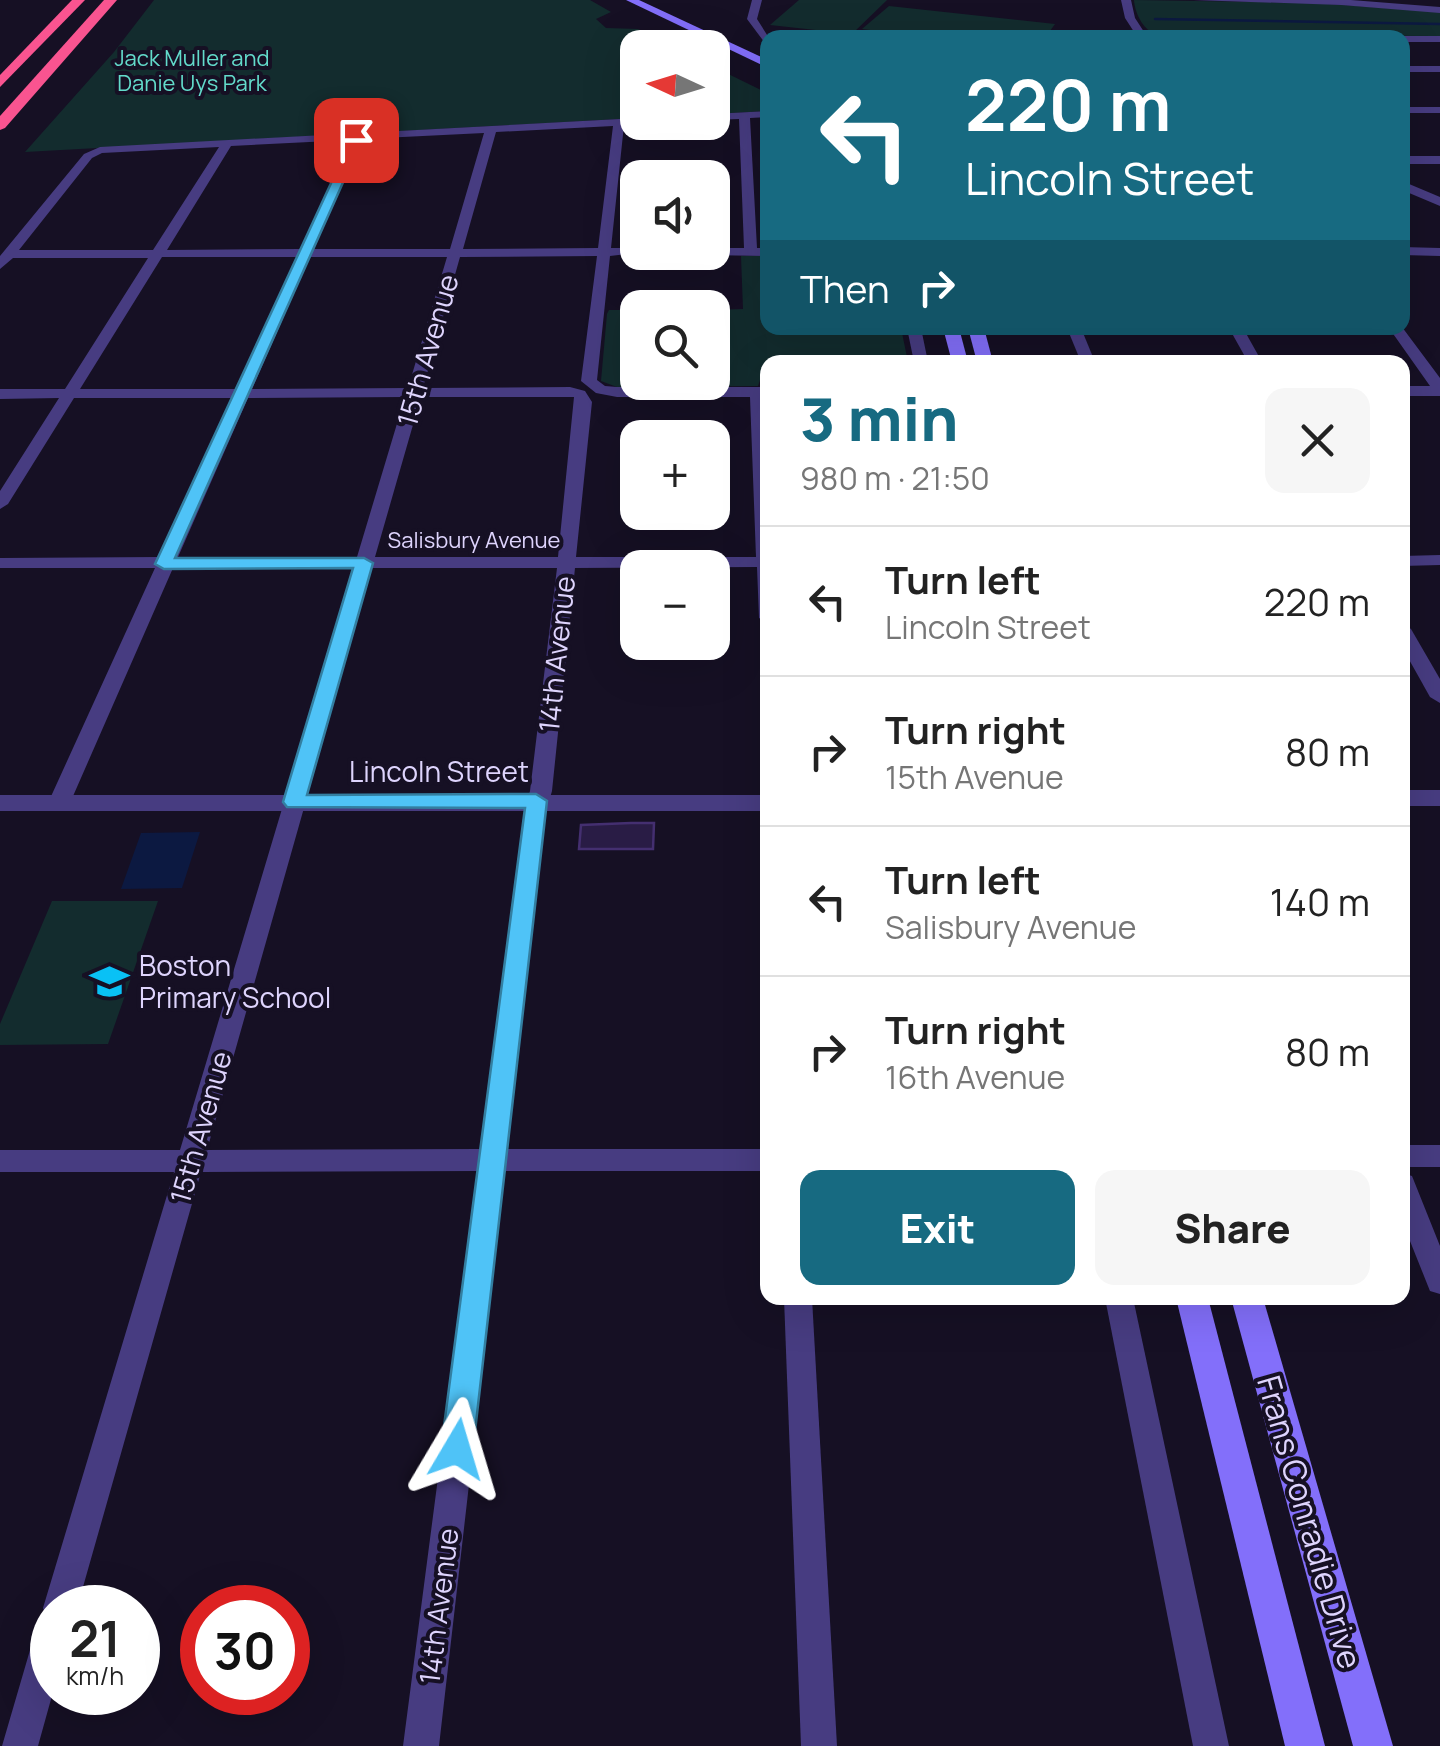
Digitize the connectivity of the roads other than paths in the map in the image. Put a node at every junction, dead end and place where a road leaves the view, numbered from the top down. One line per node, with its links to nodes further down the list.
1 (78, 0): 18 (highway)
2 (111, 0): 25 (highway)
3 (757, 0): 10 (street)
4 (1126, 0): 9 (street)
5 (1198, 0): 7 (street)
6 (628, 3): 8 (main road); 14 (main road)
7 (1440, 10)
8 (677, 30)
9 (1138, 30)
10 (760, 32)
11 (1440, 38): 12 (street)
12 (1410, 39)
13 (730, 58): 17 (main road)
14 (760, 61)
15 (1440, 69): 16 (street)
16 (1410, 70)
17 (760, 72)
18 (0, 83)
19 (1410, 110): 20 (street)
20 (1440, 110)
21 (760, 114): 22 (street)
22 (744, 115): 23 (street); 39 (street)
23 (730, 116)
24 (619, 122): 26 (street); 36 (street, 14th Avenue)
25 (0, 125)
26 (491, 129): 27 (street); 35 (street, 15th Avenue)
27 (358, 136): 28 (street); 34 (street)
28 (227, 143): 42 (street); 43 (street)
29 (1410, 160): 30 (street)
30 (1440, 160)
31 (1410, 189): 32 (street)
32 (1440, 202)
33 (1410, 251): 41 (street)
34 (306, 252): 35 (street); 42 (street); 49 (street)
35 (455, 252): 36 (street); 50 (street, 15th Avenue)
36 (602, 252): 37 (street); 46 (street, 14th Avenue)
37 (620, 252)
38 (730, 252): 39 (street)
39 (750, 252): 40 (street)
40 (760, 252)
41 (1440, 252)
42 (158, 253): 43 (street); 52 (street)
43 (5, 260)
44 (1401, 335): 45 (street)
45 (1440, 390): 47 (street)
46 (588, 391): 48 (street); 50 (street); 57 (street, 14th Avenue)
47 (1410, 391)
48 (760, 392)
49 (242, 393): 50 (street); 52 (street); 60 (street)
50 (414, 393): 54 (street, 15th Avenue)
51 (0, 394): 52 (street)
52 (69, 394): 53 (street)
53 (0, 504)
54 (367, 553): 57 (street, Salisbury Avenue); 60 (street, Salisbury Avenue); 68 (street, 15th Avenue)
55 (1410, 560): 56 (street)
56 (1440, 560)
57 (565, 562): 58 (street, Salisbury Avenue); 66 (street, 14th Avenue)
58 (760, 562)
59 (0, 563): 60 (street, Salisbury Avenue)
60 (164, 564): 69 (street)
61 (1410, 643): 62 (street)
62 (1440, 697)
63 (1410, 798): 64 (street)
64 (1440, 798)
65 (760, 800): 66 (street, Lincoln Street)
66 (536, 801): 68 (street, Lincoln Street); 75 (street, 14th Avenue)
67 (0, 802): 69 (street, Lincoln Street)
68 (294, 802): 69 (street, Lincoln Street); 72 (street, 15th Avenue)
69 (60, 803)
70 (1410, 1156): 71 (street)
71 (1440, 1156)
72 (190, 1160): 74 (street); 75 (street); 82 (street, 15th Avenue)
73 (760, 1160): 75 (street)
74 (0, 1161)
75 (492, 1161): 85 (street, 14th Avenue)
76 (1410, 1205): 77 (street)
77 (1440, 1282)
78 (798, 1305): 86 (street)
79 (1121, 1305): 87 (street)
80 (1194, 1305): 88 (main road, Frans Conradie Drive)
81 (1249, 1305): 89 (main road, Frans Conradie Drive)
82 (67, 1585)
83 (30, 1711): 84 (street)
84 (20, 1746)
85 (421, 1746)
86 (819, 1746)
87 (1211, 1746)
88 (1305, 1746)
89 (1372, 1746)

